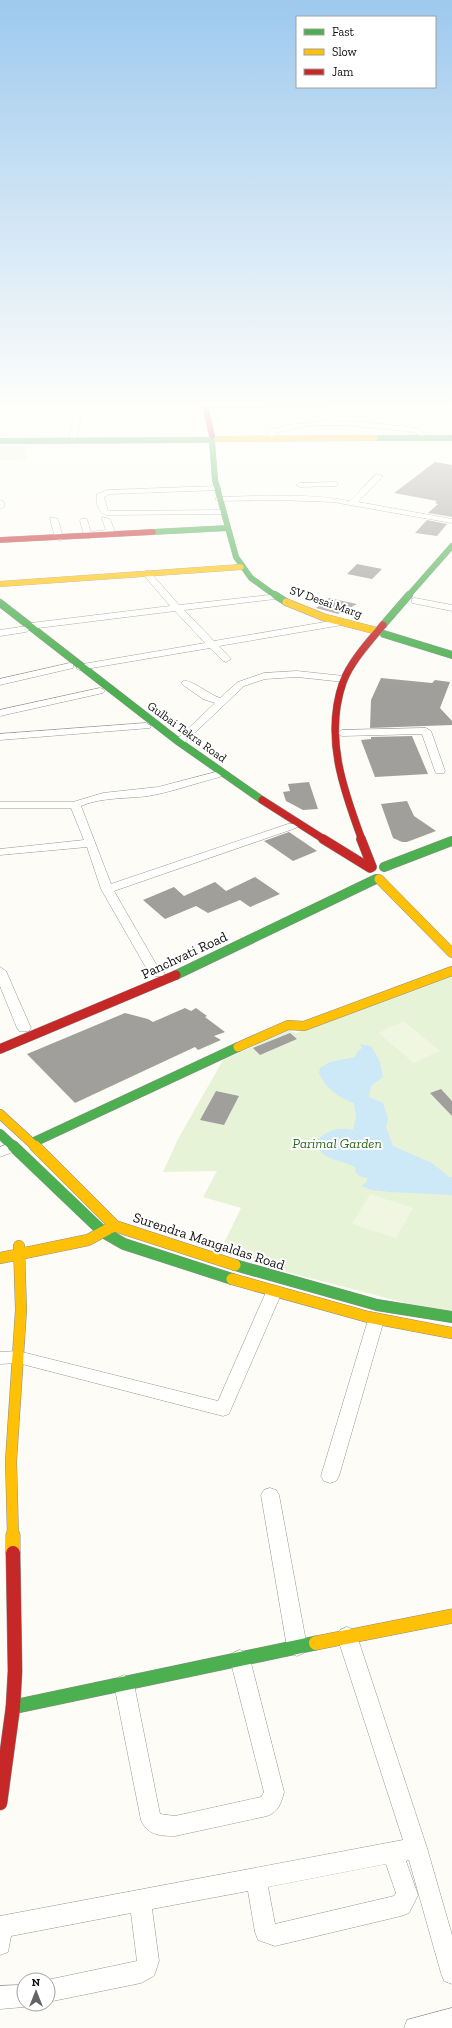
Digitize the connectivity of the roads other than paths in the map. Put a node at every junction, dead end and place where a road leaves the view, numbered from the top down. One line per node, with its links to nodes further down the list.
1 (100, 499): 8 (street)
2 (219, 499): 8 (main road, SV Desai Marg)
3 (309, 499): 6 (street)
4 (356, 499): 6 (street)
5 (0, 502): 7 (street)
6 (352, 503): 11 (street)
7 (0, 507)
8 (223, 512): 13 (main road, SV Desai Marg)
9 (54, 519): 16 (street)
10 (106, 519): 14 (street)
11 (452, 521)
12 (84, 522): 15 (street)
13 (228, 528): 14 (main road); 20 (main road, SV Desai Marg)
14 (111, 533): 15 (main road)
15 (85, 534): 16 (main road)
16 (58, 536): 17 (main road)
17 (0, 540)
18 (452, 546): 31 (main road)
19 (452, 557): 24 (main road)
20 (241, 567): 21 (main road); 23 (main road, SV Desai Marg)
21 (147, 574): 22 (main road); 26 (street)
22 (0, 584)
23 (275, 596): 26 (street); 29 (main road, SV Desai Marg)
24 (415, 601): 27 (street); 31 (main road)
25 (0, 603): 30 (main road, Gulbai Tekra Road)
26 (177, 608): 30 (street); 33 (street)
27 (452, 608)
28 (0, 609): 30 (main road, Gulbai Tekra Road)
29 (342, 622): 31 (main road, SV Desai Marg); 33 (street)
30 (28, 627): 32 (street); 36 (main road, Gulbai Tekra Road); 37 (main road, Gulbai Tekra Road)
31 (381, 632): 34 (main road, SV Desai Marg); 38 (main road); 39 (main road)
32 (0, 633)
33 (212, 644): 35 (street); 37 (street)
34 (452, 655)
35 (226, 659)
36 (70, 666): 40 (street); 42 (main road, Gulbai Tekra Road)
37 (80, 667): 49 (main road, Gulbai Tekra Road)
38 (359, 672)
39 (344, 679): 44 (street); 60 (main road)
40 (0, 682)
41 (186, 683): 44 (street)
42 (100, 691): 45 (street); 46 (main road, Gulbai Tekra Road)
43 (347, 701): 47 (main road)
44 (222, 702): 49 (street)
45 (0, 713)
46 (146, 726): 48 (street); 51 (main road, Gulbai Tekra Road)
47 (342, 733): 50 (street); 54 (main road)
48 (0, 737)
49 (179, 742): 60 (main road, Gulbai Tekra Road)
50 (440, 771)
51 (216, 775): 53 (street); 55 (main road, Gulbai Tekra Road)
52 (0, 805): 53 (street)
53 (75, 805): 57 (street)
54 (362, 811)
55 (292, 826): 60 (main road, Gulbai Tekra Road); 61 (street)
56 (452, 841): 60 (main road)
57 (91, 843): 59 (street); 61 (street)
58 (452, 848): 60 (main road)
59 (0, 852)
60 (377, 871): 62 (main road); 65 (main road, Panchvati Road); 68 (main road, Panchvati Road)
61 (107, 889): 65 (street)
62 (452, 953)
63 (0, 971): 67 (street)
64 (452, 971): 71 (main road)
65 (159, 973): 66 (main road, Panchvati Road)
66 (48, 1018)
67 (25, 1028)
68 (0, 1049)
69 (0, 1114): 71 (main road, Surendra Mangaldas Road)
70 (0, 1134): 72 (main road, Surendra Mangaldas Road)
71 (32, 1143): 74 (main road, Surendra Mangaldas Road)
72 (13, 1147): 73 (street); 76 (main road, Surendra Mangaldas Road)
73 (0, 1152)
74 (106, 1217): 75 (main road, Surendra Mangaldas Road); 76 (main road)
75 (115, 1226): 77 (main road); 82 (main road, Surendra Mangaldas Road)
76 (88, 1228): 77 (main road, Surendra Mangaldas Road); 79 (main road)
77 (103, 1232): 79 (main road); 81 (main road, Surendra Mangaldas Road)
78 (0, 1249): 79 (main road)
79 (19, 1251): 80 (main road); 85 (main road)
80 (0, 1258)
81 (274, 1292): 83 (main road, Surendra Mangaldas Road); 85 (street)
82 (452, 1317)
83 (376, 1320): 84 (main road, Surendra Mangaldas Road); 88 (street)
84 (452, 1334)
85 (18, 1357): 86 (street); 87 (main road)
86 (0, 1358)
87 (6, 1443): 90 (main road)
88 (330, 1476)
89 (270, 1495): 93 (street)
90 (6, 1523): 94 (main road)
91 (452, 1616): 92 (main road)
92 (348, 1636): 93 (main road); 99 (street)
93 (297, 1647): 95 (main road)
94 (7, 1659): 97 (main road)
95 (240, 1659): 96 (main road); 96 (street)
96 (124, 1684): 97 (main road)
97 (13, 1707): 98 (main road)
98 (0, 1803)
99 (416, 1848): 100 (street); 104 (street)
100 (392, 1852): 101 (street); 101 (street)
101 (256, 1878): 102 (street)
102 (140, 1901): 103 (street); 105 (street)
103 (0, 1933)
104 (452, 1973)
105 (56, 1989)
106 (0, 1996): 107 (street)
107 (16, 1998)
108 (452, 2019): 109 (street)
109 (415, 2028)

